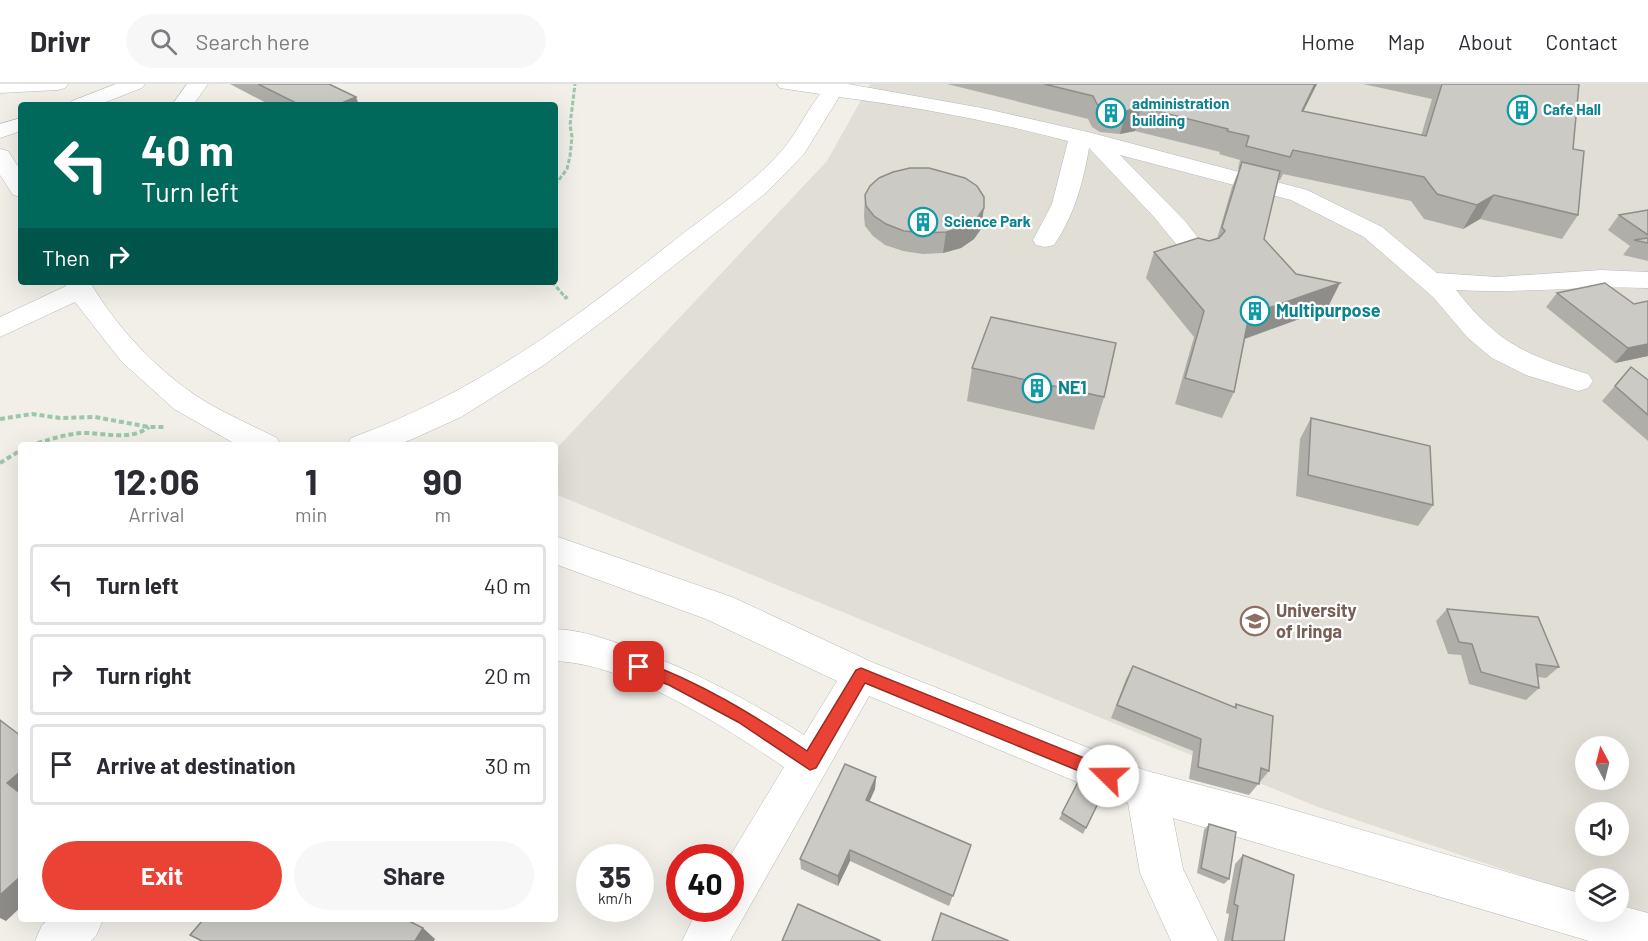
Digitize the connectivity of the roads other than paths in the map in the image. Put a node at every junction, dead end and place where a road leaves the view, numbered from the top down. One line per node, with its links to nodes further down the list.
1 (58, 84): 6 (street)
2 (148, 84): 5 (street)
3 (198, 84): 9 (street)
4 (788, 84): 7 (street)
5 (129, 86): 8 (street)
6 (0, 87)
7 (836, 87): 12 (street); 23 (street)
8 (87, 102)
9 (184, 102)
10 (18, 125): 11 (street)
11 (0, 131)
12 (1088, 140): 15 (street); 16 (street); 18 (street)
13 (0, 156): 14 (street)
14 (18, 185)
15 (1045, 240)
16 (1200, 257)
17 (1648, 279): 18 (street)
18 (1432, 281): 21 (street)
19 (79, 285): 20 (street); 22 (street)
20 (0, 328)
21 (1578, 381)
22 (259, 442)
23 (371, 442)
24 (558, 551): 26 (street)
25 (558, 645): 27 (street)
26 (861, 675): 27 (street); 28 (street)
27 (810, 762): 29 (street)
28 (1147, 791): 32 (street); 35 (street)
29 (744, 873)
30 (78, 922): 33 (street)
31 (716, 922): 34 (street)
32 (1648, 936)
33 (58, 941)
34 (705, 941)
35 (1195, 941)

